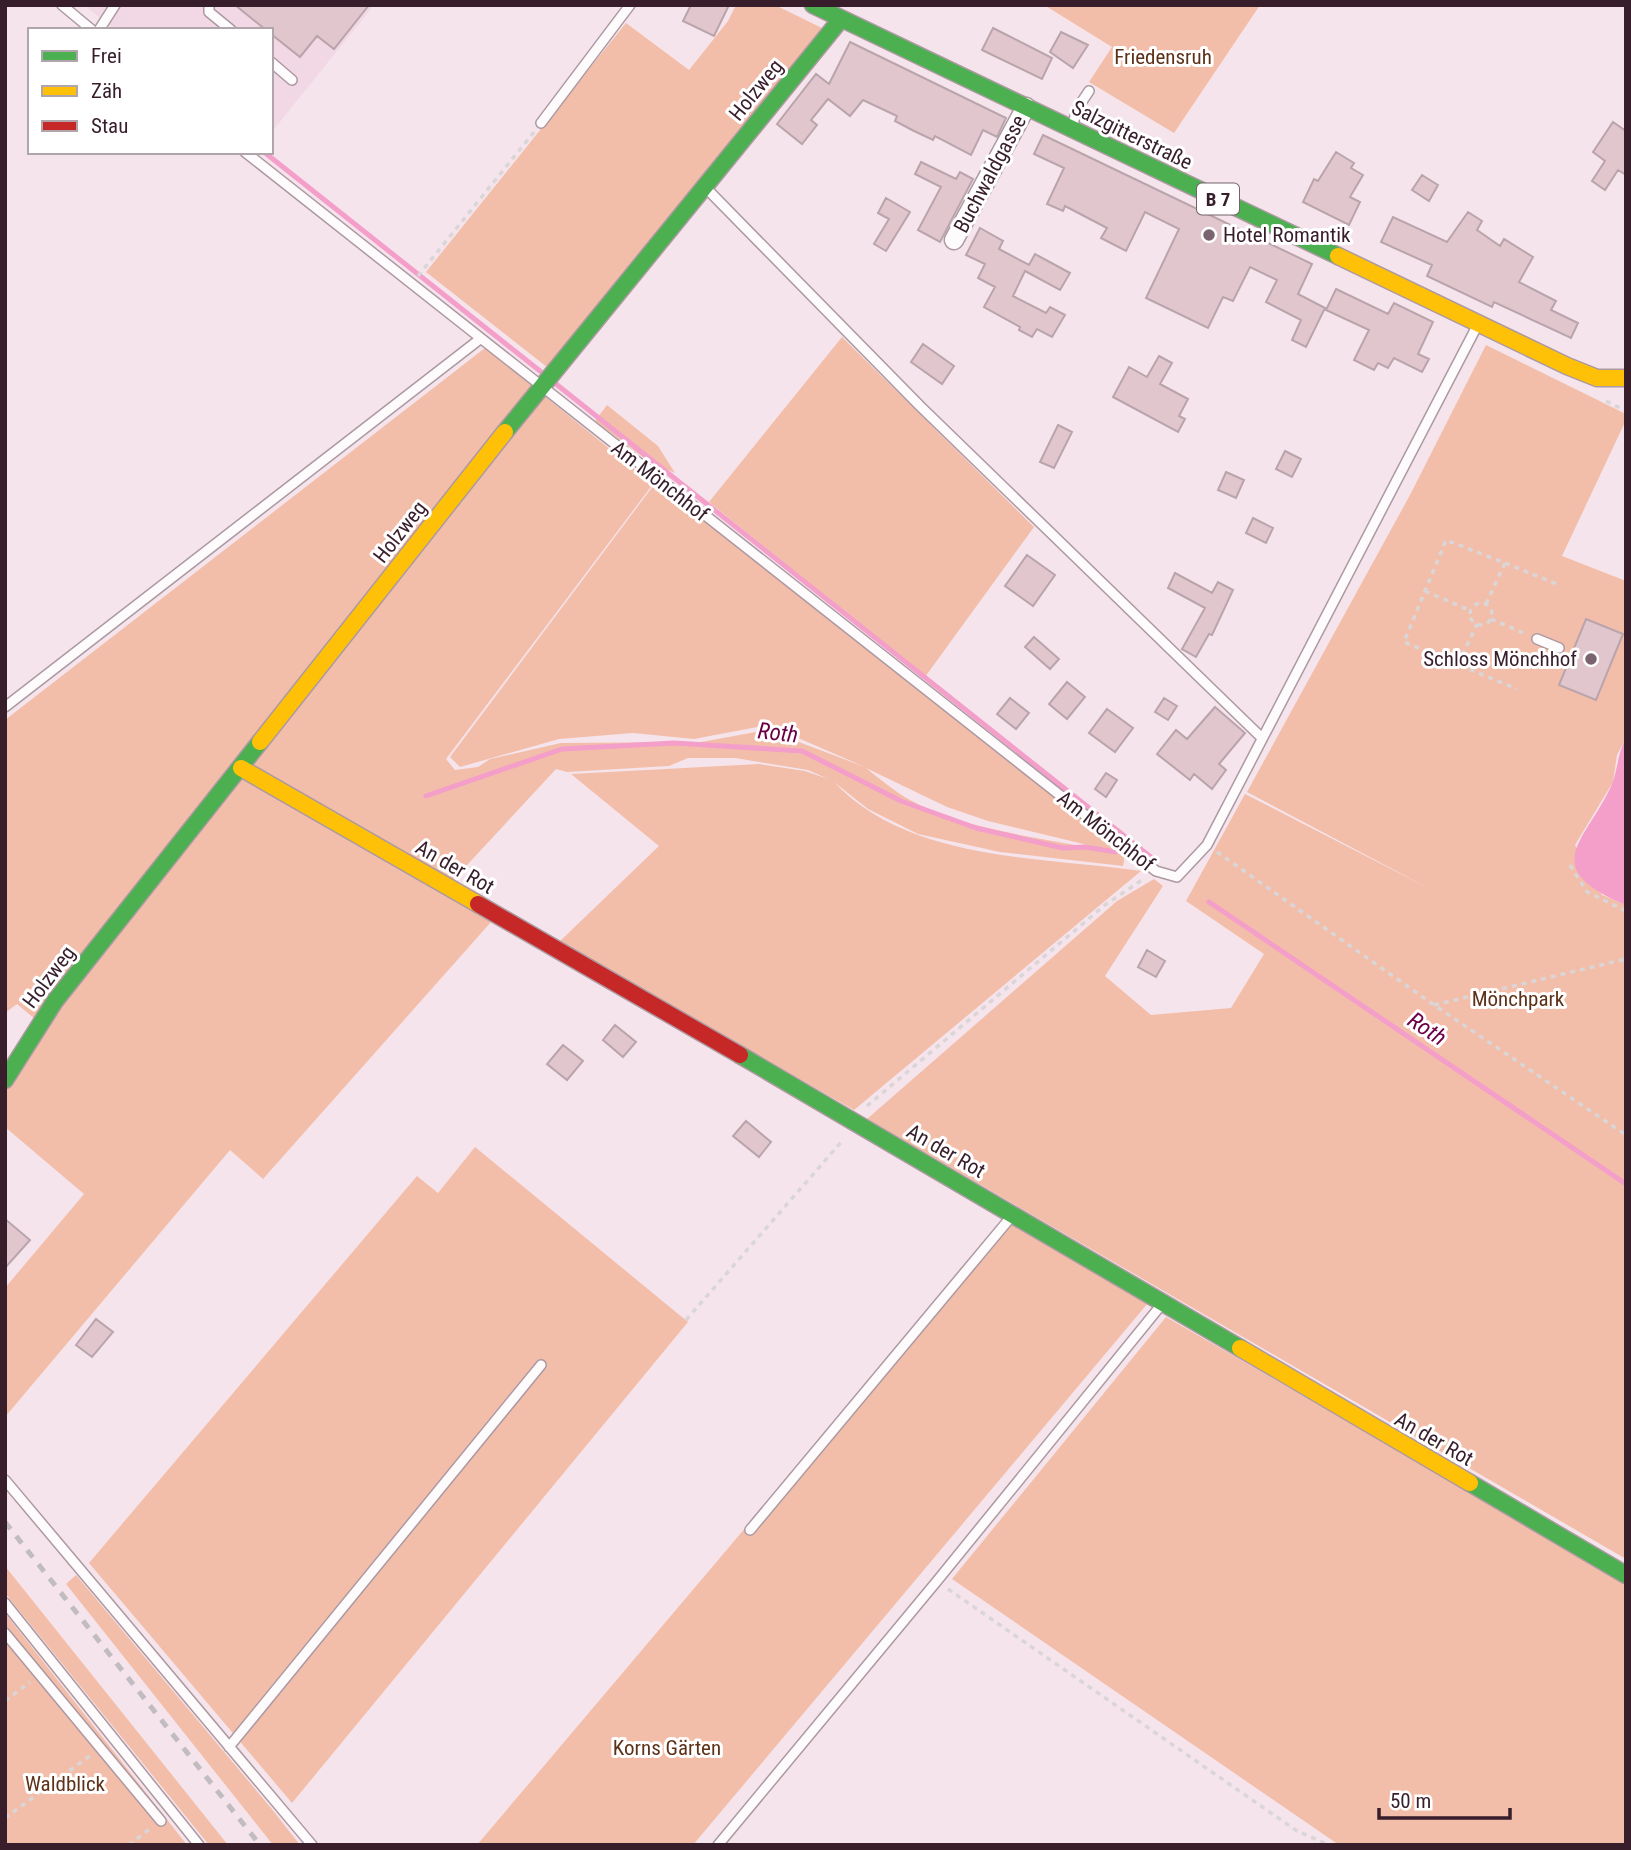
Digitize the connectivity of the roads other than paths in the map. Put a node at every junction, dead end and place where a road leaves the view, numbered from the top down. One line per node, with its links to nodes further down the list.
1 (62, 5): 7 (lane)
2 (115, 5): 8 (lane)
3 (209, 5): 9 (lane)
4 (630, 5): 14 (lane)
5 (813, 5): 6 (street, Salzgitterstraße / B 7)
6 (841, 19): 13 (street, Salzgitterstraße / B 7); 17 (street, Holzweg)
7 (90, 28)
8 (100, 28)
9 (229, 28)
10 (273, 64): 11 (lane)
11 (292, 80)
12 (1089, 91): 15 (lane)
13 (1026, 107): 15 (street, Salzgitterstraße / B 7); 18 (street, Buchwaldgasse)
14 (541, 123)
15 (1072, 129): 19 (street, Salzgitterstraße / B 7)
16 (248, 154): 20 (lane, Am Mönchhof)
17 (705, 187): 22 (street, Holzweg); 26 (lane)
18 (954, 240)
19 (1478, 323): 21 (street, Salzgitterstraße / B 7); 26 (lane, Am Mönchhof)
20 (480, 339): 22 (lane, Am Mönchhof); 25 (lane)
21 (1626, 378)
22 (541, 387): 26 (lane, Am Mönchhof); 27 (street, Holzweg)
23 (1537, 639): 24 (lane)
24 (1559, 648)
25 (5, 707)
26 (1262, 738)
27 (241, 768): 28 (street, Holzweg); 29 (street, An der Rot)
28 (5, 1080)
29 (1013, 1215): 30 (street, An der Rot); 33 (lane)
30 (1163, 1302): 34 (street, An der Rot); 41 (lane)
31 (541, 1365): 37 (lane)
32 (5, 1480): 37 (lane)
33 (750, 1530)
34 (1626, 1575)
35 (5, 1604): 39 (lane)
36 (5, 1633): 38 (lane)
37 (229, 1747): 40 (lane)
38 (161, 1821)
39 (199, 1845)
40 (312, 1845)
41 (718, 1845)

